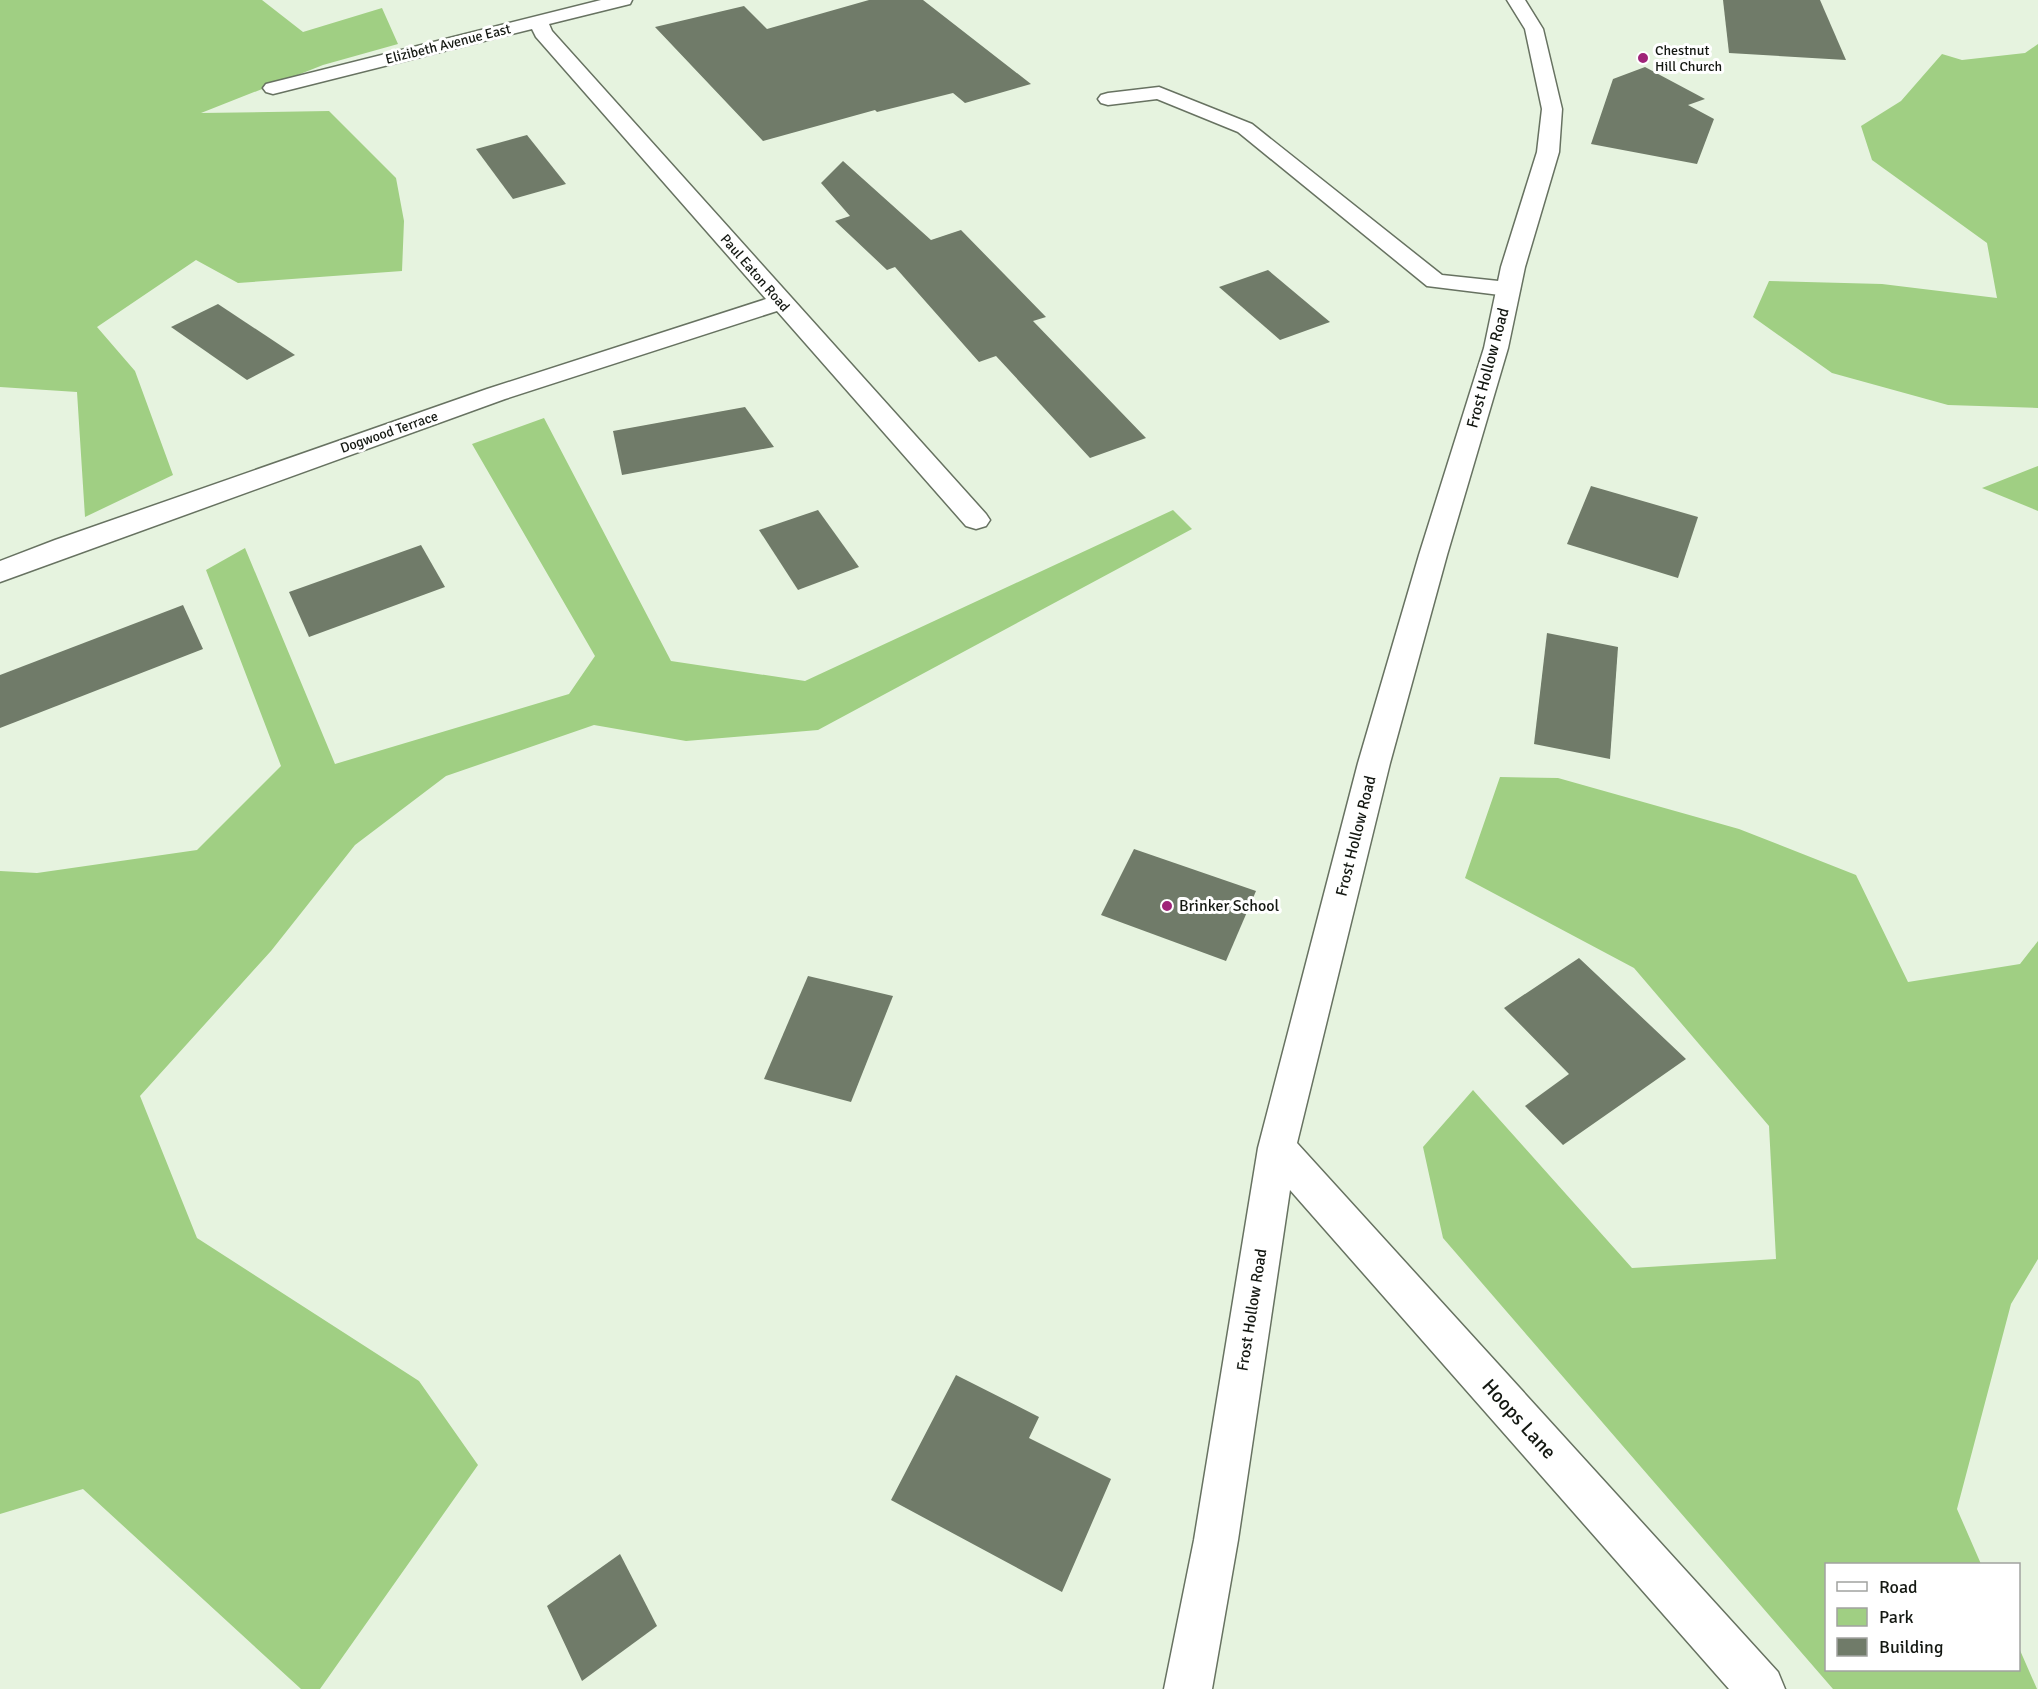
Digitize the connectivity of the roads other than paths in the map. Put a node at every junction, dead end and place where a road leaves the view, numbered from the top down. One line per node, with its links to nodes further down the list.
1 (623, 0): 3 (street, Elizibeth Avenue East)
2 (1516, 0): 6 (street, Frost Hollow Road)
3 (538, 22): 4 (street, Elizibeth Avenue East); 7 (street, Paul Eaton Road)
4 (273, 88)
5 (1108, 99): 6 (street)
6 (1508, 289): 10 (street, Frost Hollow Road)
7 (780, 302): 8 (street, Paul Eaton Road); 9 (street, Dogwood Terrace)
8 (976, 520)
9 (0, 572)
10 (1277, 1148): 11 (street, Frost Hollow Road); 12 (street, Hoops Lane)
11 (1188, 1689)
12 (1761, 1689)

